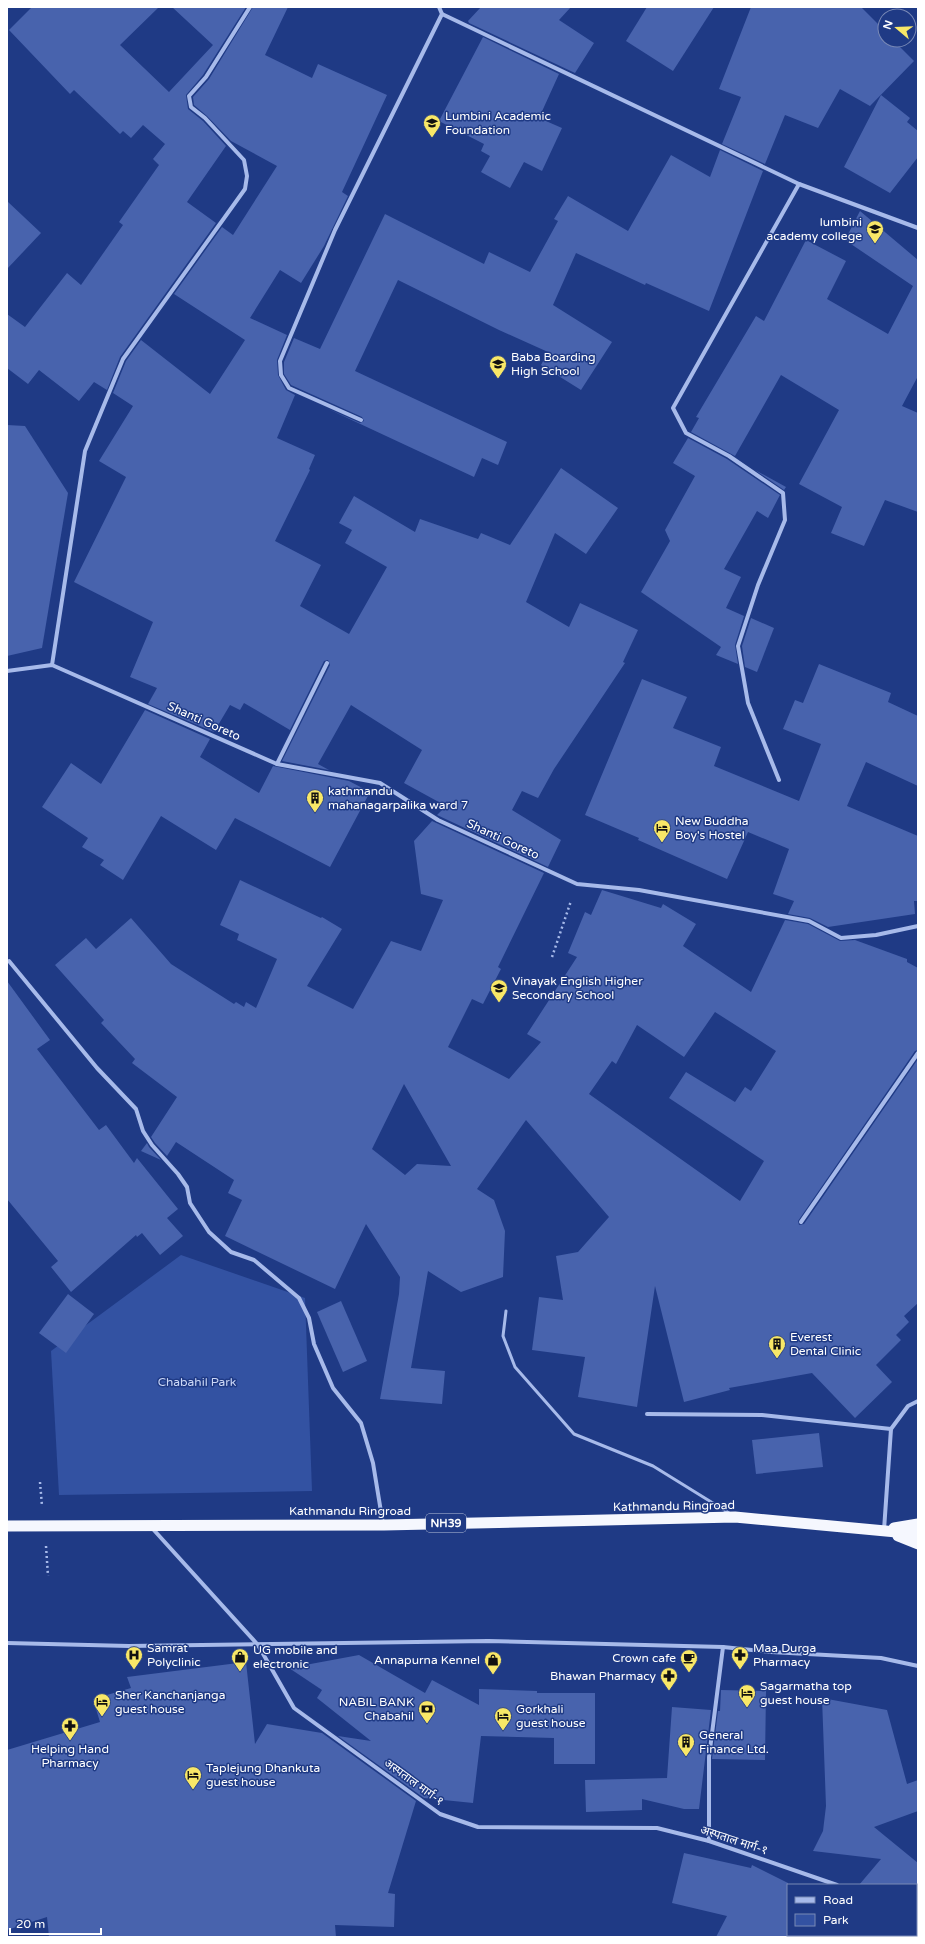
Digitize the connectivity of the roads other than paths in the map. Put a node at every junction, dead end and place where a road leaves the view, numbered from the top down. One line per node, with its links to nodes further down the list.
1 (250, 7): 8 (street)
2 (439, 7): 3 (street)
3 (442, 14): 4 (street); 6 (street)
4 (798, 184): 5 (street); 11 (street)
5 (918, 228)
6 (361, 420)
7 (327, 663): 10 (street)
8 (52, 666): 9 (street, Shanti Goreto); 10 (street, Shanti Goreto)
9 (7, 671)
10 (277, 764): 12 (street, Shanti Goreto)
11 (779, 780)
12 (918, 926)
13 (10, 961): 21 (street)
14 (918, 1053): 15 (street)
15 (801, 1222)
16 (506, 1310): 20 (lane)
17 (918, 1400): 19 (street)
18 (647, 1414): 19 (street)
19 (891, 1429): 25 (street)
20 (735, 1517): 21 (highway, Kathmandu Ringroad / NH39); 25 (highway, Kathmandu Ringroad / NH39)
21 (384, 1524): 23 (highway, Kathmandu Ringroad / NH39)
22 (918, 1524): 25 (highway)
23 (149, 1525): 24 (highway, Kathmandu Ringroad / NH39); 29 (street, अस्पताल मार्ग-१)
24 (7, 1526)
25 (884, 1530): 26 (highway, Kathmandu Ringroad / NH39); 27 (highway, Kathmandu Ringroad / NH39)
26 (918, 1534)
27 (918, 1544)
28 (7, 1643): 29 (street)
29 (258, 1645): 30 (street); 32 (street, अस्पताल मार्ग-१)
30 (723, 1647): 31 (street); 32 (street)
31 (918, 1666)
32 (709, 1841): 33 (street, अस्पताल मार्ग-१)
33 (834, 1884)

